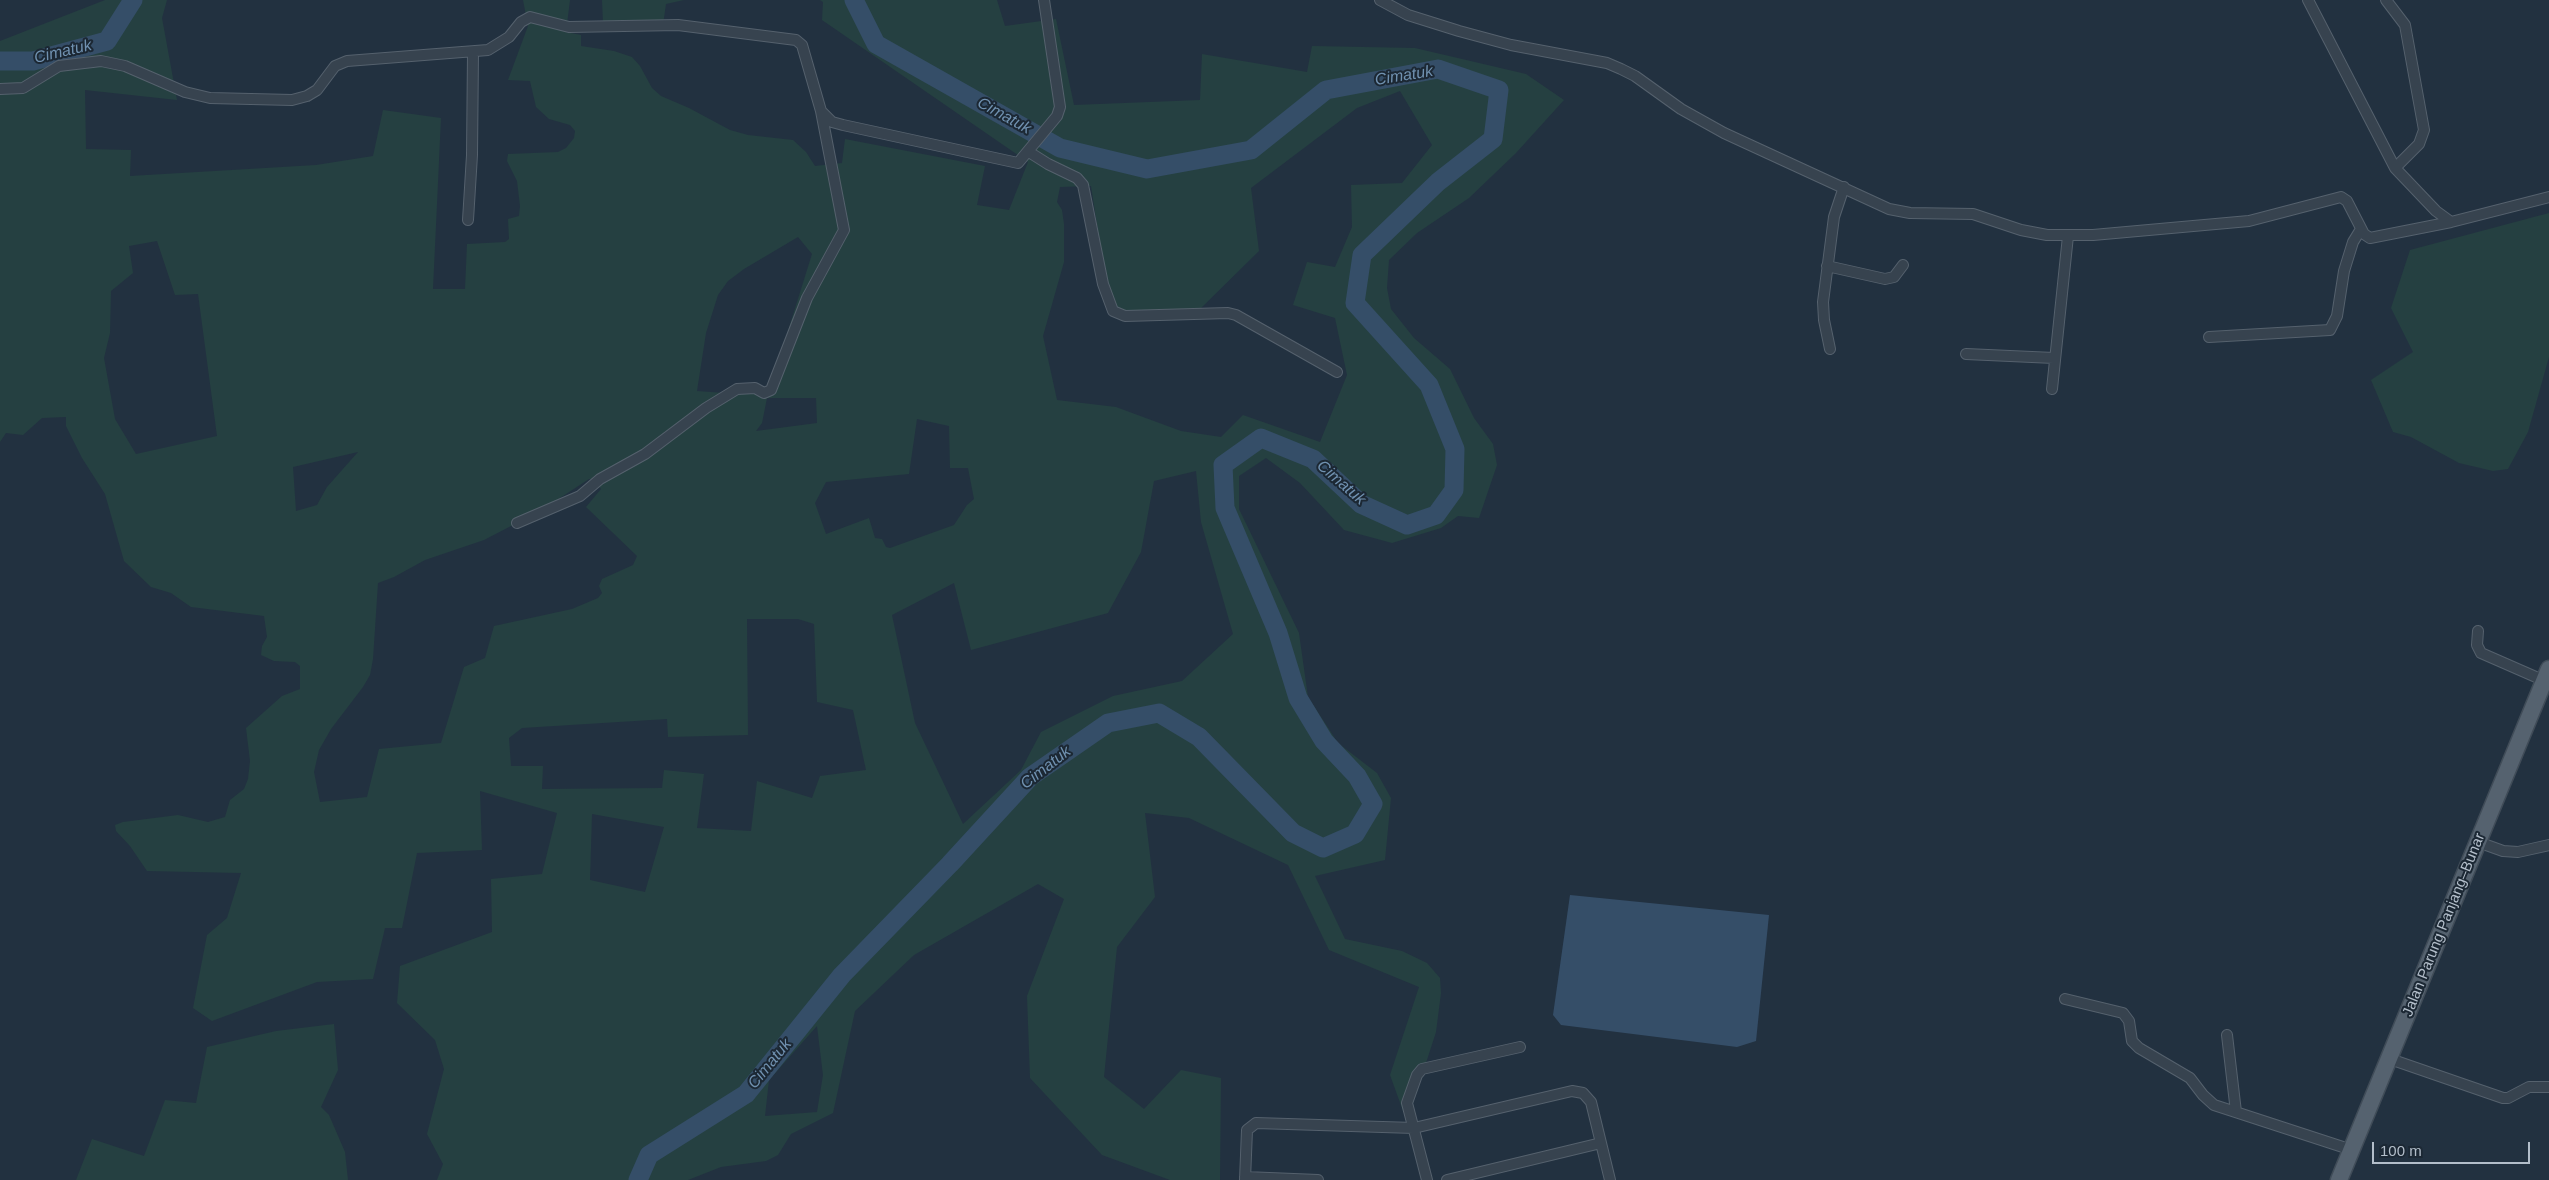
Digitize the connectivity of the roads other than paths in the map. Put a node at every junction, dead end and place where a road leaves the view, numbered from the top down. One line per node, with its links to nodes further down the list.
1 (1044, 0): 8 (street)
2 (1380, 0): 10 (street)
3 (2308, 0): 9 (street)
4 (2386, 0): 9 (street)
5 (473, 53): 6 (street); 7 (street); 12 (street)
6 (0, 90)
7 (821, 111): 8 (street); 24 (street)
8 (1031, 150): 22 (street)
9 (2395, 168): 13 (street)
10 (1844, 187): 15 (street); 17 (street)
11 (2549, 197): 13 (street)
12 (468, 220)
13 (2451, 222): 14 (street)
14 (2361, 229): 15 (street); 18 (street)
15 (2068, 236): 21 (street)
16 (1903, 265): 17 (street)
17 (1827, 266): 19 (street)
18 (2209, 337)
19 (1830, 349)
20 (1966, 354): 21 (street)
21 (2054, 358): 23 (street)
22 (1337, 372)
23 (2052, 389)
24 (517, 523)
25 (2478, 631): 26 (street)
26 (2547, 675): 27 (main road, Jalan Parung Panjang–Bunar)
27 (2478, 842): 28 (street); 32 (main road, Jalan Parung Panjang–Bunar)
28 (2549, 845)
29 (2065, 999): 34 (street)
30 (2227, 1035): 34 (street)
31 (1520, 1047): 35 (street)
32 (2390, 1059): 33 (street); 37 (main road, Jalan Parung Panjang–Bunar)
33 (2549, 1088)
34 (2236, 1112): 37 (street)
35 (1414, 1128): 36 (street); 38 (street); 40 (street)
36 (1601, 1143): 41 (street); 42 (street)
37 (2352, 1150): 43 (main road, Jalan Parung Panjang–Bunar)
38 (1245, 1179): 39 (street)
39 (1318, 1180)
40 (1427, 1180)
41 (1447, 1180)
42 (1610, 1180)
43 (2339, 1180)

